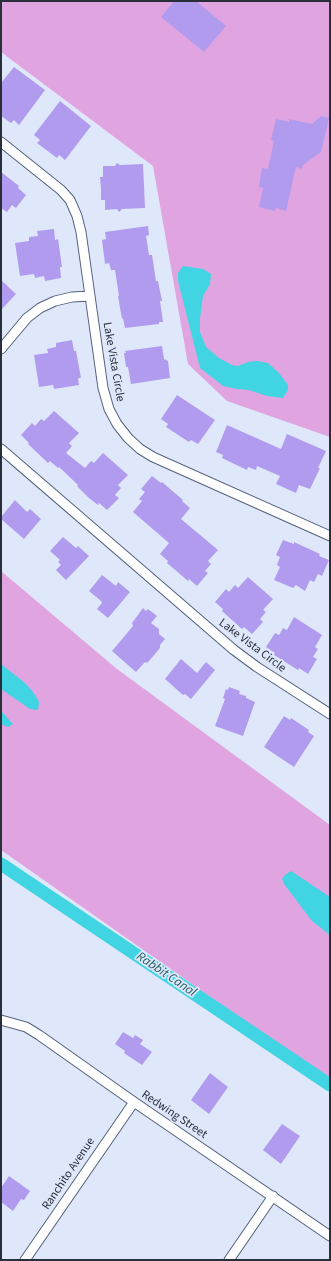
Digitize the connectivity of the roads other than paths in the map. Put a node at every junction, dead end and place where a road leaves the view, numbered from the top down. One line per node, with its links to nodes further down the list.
1 (1, 142): 2 (street, Lake Vista Circle)
2 (90, 296): 3 (street); 5 (street, Lake Vista Circle)
3 (1, 348)
4 (1, 449): 6 (street, Lake Vista Circle)
5 (330, 536)
6 (330, 714)
7 (1, 1020): 8 (street, Redwing Street)
8 (134, 1102): 9 (street, Redwing Street); 11 (street, Ranchito Avenue)
9 (273, 1196): 10 (street, Redwing Street); 12 (street)
10 (330, 1236)
11 (25, 1260)
12 (229, 1260)

